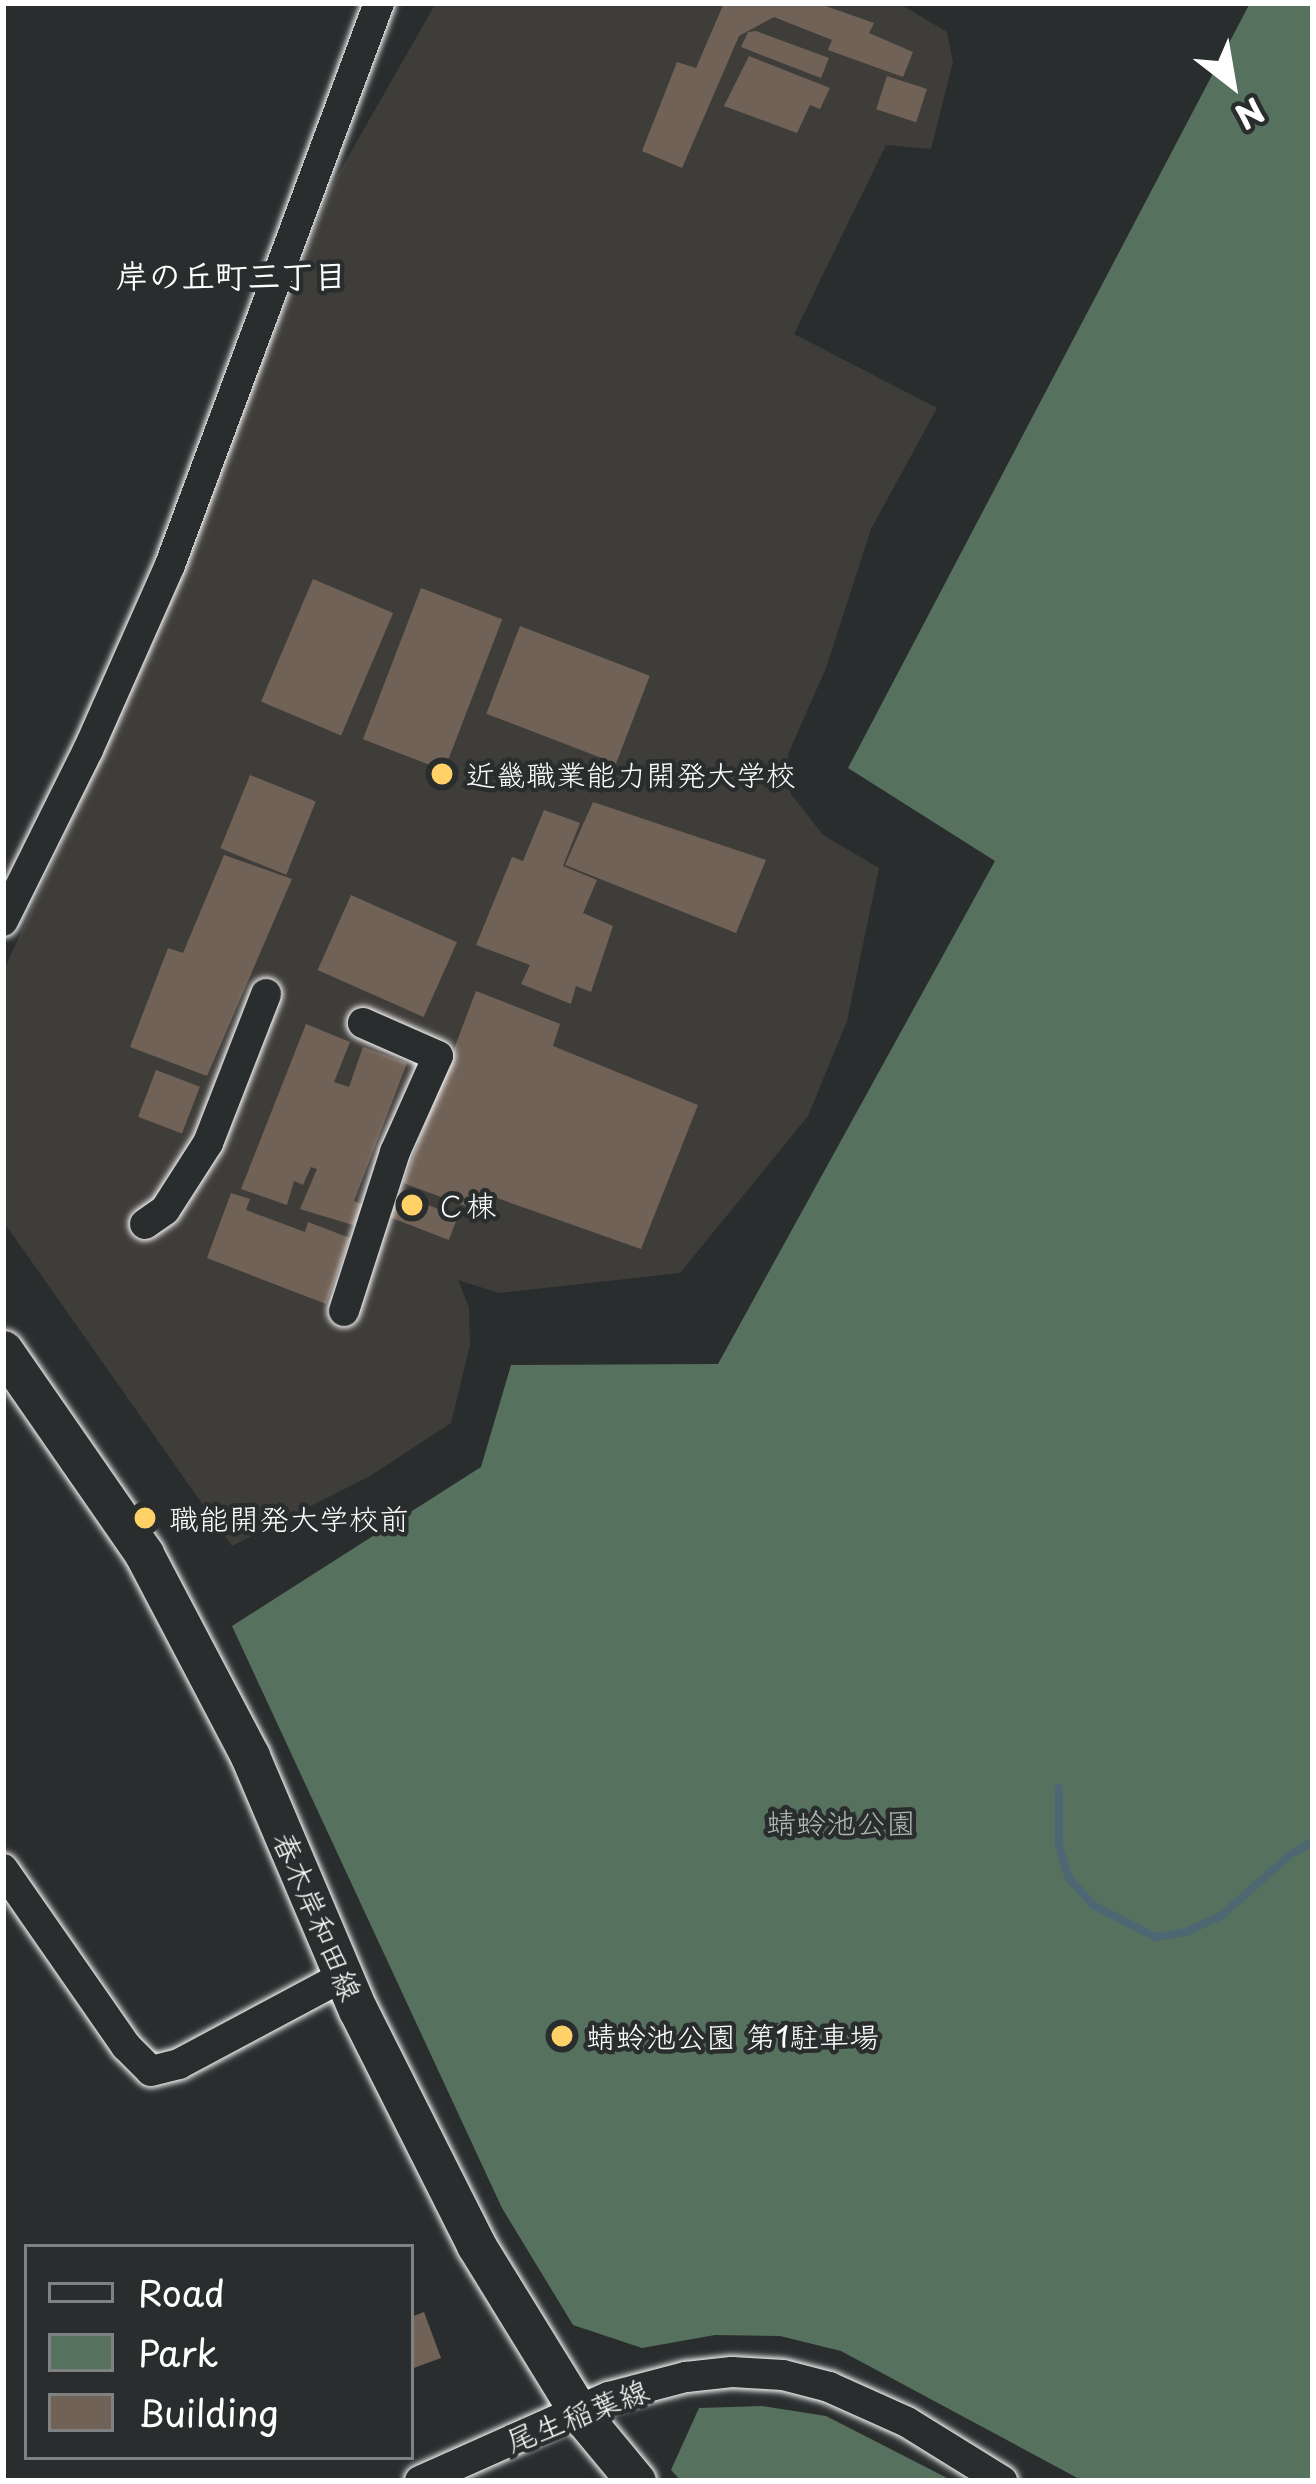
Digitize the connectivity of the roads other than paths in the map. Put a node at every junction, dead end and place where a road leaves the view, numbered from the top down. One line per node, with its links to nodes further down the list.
1 (344, 3): 2 (street)
2 (377, 8): 3 (street)
3 (3, 921)
4 (266, 994): 6 (street)
5 (363, 1023): 7 (street)
6 (145, 1224)
7 (344, 1311)
8 (3, 1351): 10 (main road, 春木岸和田線)
9 (3, 1869): 10 (street)
10 (344, 1976): 11 (main road, 春木岸和田線)
11 (578, 2411): 12 (street, 尾生稲葉線); 13 (main road, 春木岸和田線); 14 (street, 尾生稲葉線)
12 (420, 2481)
13 (636, 2481)
14 (1002, 2481)

